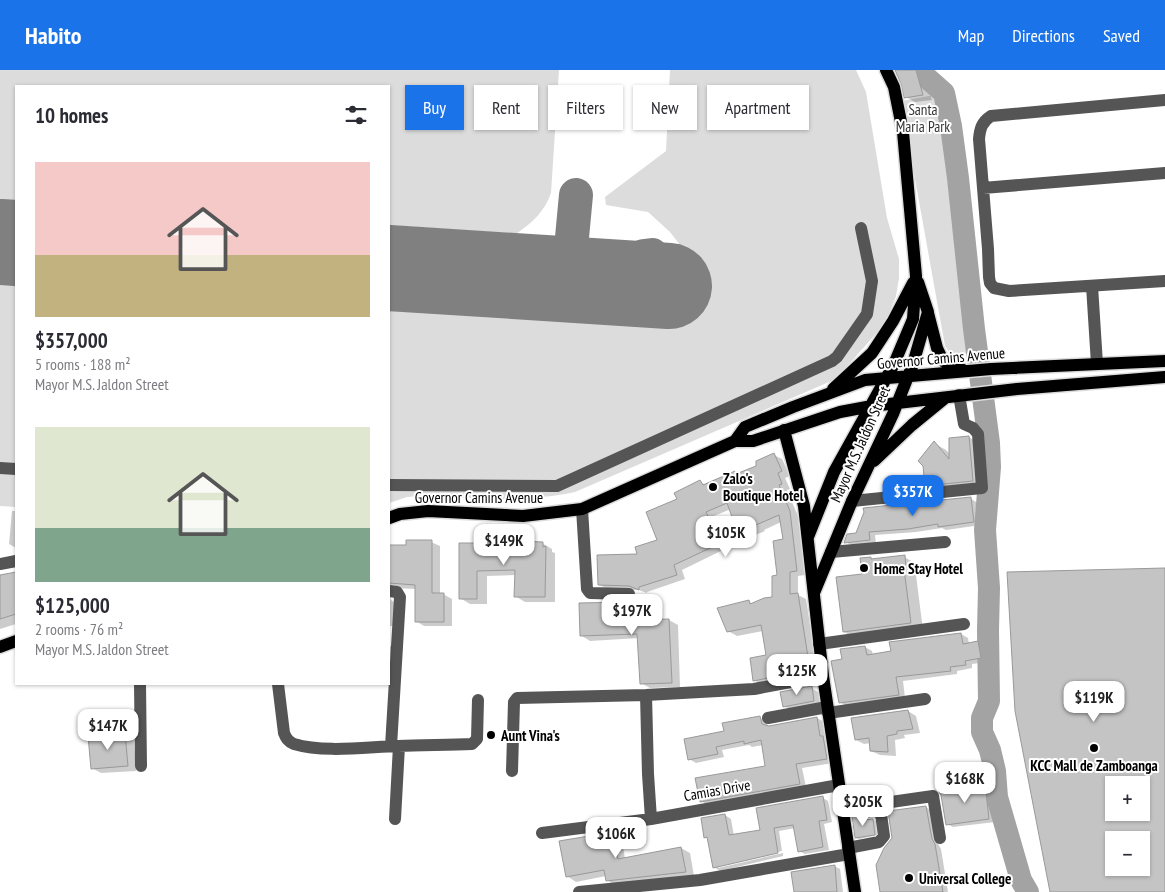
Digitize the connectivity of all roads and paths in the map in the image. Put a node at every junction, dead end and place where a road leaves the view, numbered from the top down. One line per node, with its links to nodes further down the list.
1 (886, 70): 6 (main road, Mayor M.S. Jaldon Street)
2 (1165, 100): 4 (street)
3 (1165, 173): 4 (street)
4 (983, 188): 8 (street)
5 (861, 228): 25 (street)
6 (916, 276): 9 (main road, Mayor M.S. Jaldon Street); 15 (main road, Mayor M.S. Jaldon Street); 16 (main road)
7 (1165, 281): 8 (street)
8 (1092, 286): 11 (street)
9 (928, 312): 12 (main road); 13 (main road, Mayor M.S. Jaldon Street)
10 (1165, 361): 11 (main road, Governor Camins Avenue)
11 (1097, 364): 12 (main road, Governor Camins Avenue)
12 (965, 371): 13 (main road, Governor Camins Avenue)
13 (908, 376): 15 (main road, Governor Camins Avenue); 18 (main road, Mayor M.S. Jaldon Street)
14 (1165, 377): 17 (main road, Governor Camins Avenue)
15 (887, 378): 16 (main road, Governor Camins Avenue); 19 (main road, Mayor M.S. Jaldon Street)
16 (827, 394): 21 (main road, Governor Camins Avenue)
17 (957, 396): 18 (main road, Governor Camins Avenue); 24 (main road); 26 (street)
18 (897, 403): 19 (main road, Governor Camins Avenue); 24 (main road, Mayor M.S. Jaldon Street)
19 (872, 406): 20 (main road, Governor Camins Avenue); 29 (main road, Mayor M.S. Jaldon Street)
20 (784, 430): 21 (main road, Governor Camins Avenue); 29 (main road)
21 (736, 441): 27 (main road, Governor Camins Avenue)
22 (0, 468): 23 (street)
23 (15, 469)
24 (865, 473): 26 (main road, Mayor M.S. Jaldon Street)
25 (390, 484)
26 (852, 501): 31 (main road, Mayor M.S. Jaldon Street)
27 (582, 509): 28 (main road, Governor Camins Avenue); 35 (street)
28 (390, 518)
29 (808, 537): 36 (main road, Mayor M.S. Jaldon Street)
30 (945, 542): 31 (street)
31 (831, 552): 36 (main road, Mayor M.S. Jaldon Street)
32 (15, 561): 33 (street)
33 (0, 564)
34 (390, 591): 49 (street)
35 (630, 594)
36 (813, 595): 39 (main road, Mayor M.S. Jaldon Street)
37 (964, 624): 39 (street)
38 (15, 641): 40 (main road)
39 (819, 644): 41 (main road, Mayor M.S. Jaldon Street)
40 (0, 647)
41 (823, 676): 44 (street); 47 (main road, Mayor M.S. Jaldon Street)
42 (140, 685): 50 (street)
43 (278, 685): 49 (street)
44 (646, 695): 51 (street); 55 (street)
45 (925, 699): 47 (street)
46 (478, 700): 49 (street)
47 (828, 710): 48 (street); 52 (main road, Mayor M.S. Jaldon Street)
48 (768, 718)
49 (395, 746): 54 (street)
50 (141, 766)
51 (512, 771)
52 (839, 785): 53 (main road, Mayor M.S. Jaldon Street); 55 (street, Camias Drive)
53 (843, 812): 57 (street); 58 (main road, Mayor M.S. Jaldon Street); 58 (street)
54 (395, 819)
55 (651, 819): 56 (street, Camias Drive)
56 (542, 833)
57 (940, 838)
58 (848, 851): 59 (street); 60 (main road, Mayor M.S. Jaldon Street)
59 (579, 892)
60 (855, 892)

